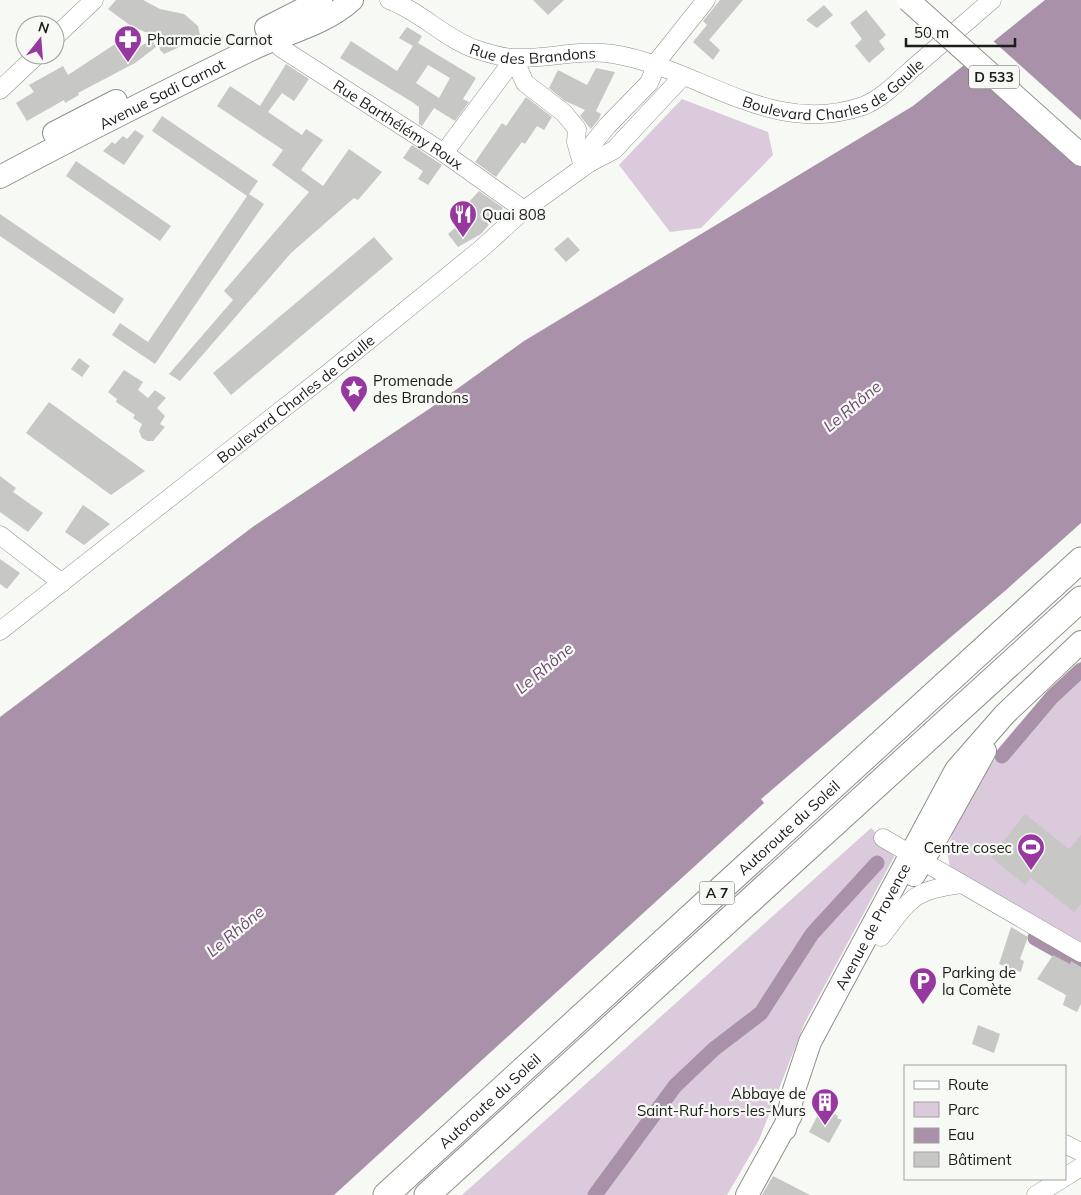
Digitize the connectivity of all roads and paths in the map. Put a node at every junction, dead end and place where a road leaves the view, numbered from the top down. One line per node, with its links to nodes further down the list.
1 (94, 0): 10 (street)
2 (321, 0): 20 (main road, Avenue Sadi Carnot)
3 (352, 0): 11 (main road, Avenue Sadi Carnot)
4 (389, 0): 9 (street, Rue des Brandons)
5 (706, 0): 14 (street)
6 (908, 0): 19 (main road, D 533, bridge)
7 (929, 0): 17 (main road, D 533)
8 (992, 0): 15 (street, Boulevard Charles de Gaulle)
9 (412, 8): 12 (street, Rue des Brandons)
10 (65, 28)
11 (273, 39): 18 (street, Rue Barthélémy Roux); 22 (main road, Avenue Sadi Carnot)
12 (514, 58): 14 (street, Rue des Brandons); 18 (street); 21 (street)
13 (26, 65): 16 (street)
14 (657, 67): 15 (street, Boulevard Charles de Gaulle); 21 (street)
15 (683, 76): 21 (street, Boulevard Charles de Gaulle)
16 (0, 90)
17 (1081, 135)
18 (444, 153): 23 (street, Rue Barthélémy Roux)
19 (1081, 155)
20 (0, 164)
21 (586, 165): 23 (street, Boulevard Charles de Gaulle)
22 (0, 177)
23 (524, 210): 26 (street, Boulevard Charles de Gaulle)
24 (0, 535): 26 (street)
25 (1081, 560): 41 (highway, Autoroute du Soleil / A 7)
26 (62, 583): 28 (street, Boulevard Charles de Gaulle)
27 (1081, 599): 42 (highway, Autoroute du Soleil / A 7)
28 (0, 631)
29 (1081, 642): 31 (main road, Avenue de Provence)
30 (883, 838): 31 (street)
31 (916, 857): 32 (street); 33 (main road, Avenue de Provence); 35 (main road, Avenue de Provence)
32 (962, 884): 33 (street, Avenue de Provence); 34 (street)
33 (881, 937): 35 (main road, Avenue de Provence)
34 (1081, 953)
35 (785, 1129): 43 (main road, Avenue de Provence)
36 (1066, 1144): 37 (street)
37 (1081, 1152)
38 (1081, 1167): 39 (street)
39 (1066, 1176)
40 (1060, 1180): 44 (street)
41 (386, 1195)
42 (427, 1195)
43 (747, 1195)
44 (1036, 1195)

